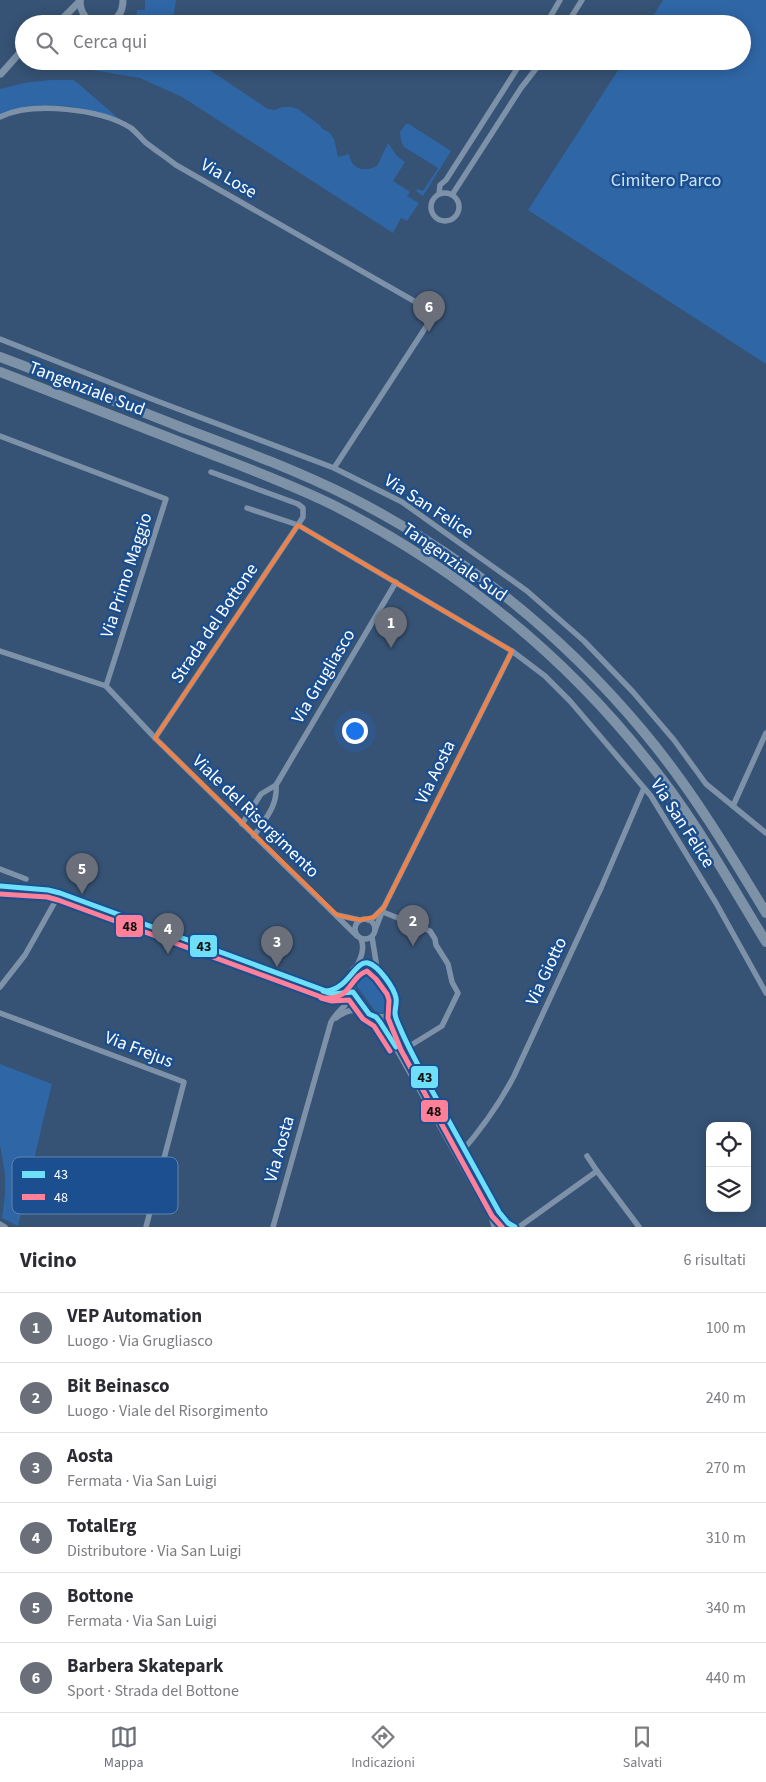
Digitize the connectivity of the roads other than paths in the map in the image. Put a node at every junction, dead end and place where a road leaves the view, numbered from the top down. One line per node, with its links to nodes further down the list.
1 (124, 0): 7 (street)
2 (560, 0): 8 (street)
3 (582, 0): 9 (street)
4 (80, 1): 5 (street); 6 (street)
5 (66, 15)
6 (85, 15)
7 (119, 15)
8 (551, 15)
9 (573, 15)
10 (15, 58): 13 (street)
11 (516, 70): 15 (street)
12 (535, 70): 16 (street)
13 (0, 74)
14 (0, 117): 21 (street, Via Lose)
15 (439, 194): 16 (street); 16 (street)
16 (452, 195)
17 (0, 339): 21 (street, Via San Felice)
18 (0, 357): 42 (highway, Tangenziale Sud)
19 (0, 372): 48 (highway, Tangenziale Sud)
20 (0, 436): 28 (street, Via Primo Maggio)
21 (334, 468): 33 (street, Via San Felice)
22 (210, 472): 24 (street)
23 (247, 508): 24 (street)
24 (298, 525): 25 (street, Via San Felice); 30 (street, Strada del Bottone)
25 (396, 582): 26 (street, Via San Felice); 31 (street, Via Grugliasco)
26 (512, 650): 32 (street, Via San Felice); 41 (street, Via Aosta)
27 (0, 651): 28 (street)
28 (106, 686): 30 (street)
29 (766, 733): 33 (street)
30 (155, 738): 34 (street, Viale del Risorgimento)
31 (276, 785): 34 (street, Via Grugliasco); 36 (street, Via Grugliasco)
32 (644, 788): 55 (street, Via San Felice); 65 (street, Via Giotto)
33 (733, 806): 35 (street, Via San Felice)
34 (242, 824): 36 (street, Viale del Risorgimento)
35 (766, 833)
36 (254, 836): 43 (street, Viale del Risorgimento)
37 (0, 869): 38 (street)
38 (26, 879)
39 (0, 886): 40 (street)
40 (60, 893): 52 (street); 53 (street)
41 (384, 909): 45 (street, Via Aosta); 46 (street, Via Aosta); 61 (street)
42 (766, 913)
43 (337, 914): 44 (street, Viale del Risorgimento); 47 (street, Viale del Risorgimento)
44 (360, 920): 45 (street, Viale del Risorgimento); 47 (street)
45 (368, 920): 46 (street)
46 (374, 934): 47 (street); 50 (street)
47 (359, 938): 49 (street)
48 (766, 942)
49 (356, 968): 50 (street); 51 (street)
50 (377, 968): 57 (street)
51 (350, 977): 53 (street); 54 (street)
52 (0, 987)
53 (326, 992): 54 (street)
54 (353, 993): 56 (street); 60 (street, Via Aosta)
55 (766, 994)
56 (366, 1011): 59 (street); 60 (street)
57 (394, 1012): 59 (street); 61 (street)
58 (0, 1013): 68 (street, Via Frejus)
59 (376, 1017): 62 (street)
60 (331, 1022): 75 (street, Via Aosta)
61 (409, 1049): 62 (street); 63 (street)
62 (402, 1057): 64 (street)
63 (442, 1107): 64 (street); 65 (street)
64 (433, 1112): 66 (street)
65 (464, 1148): 66 (street, Via Giotto); 72 (street)
66 (458, 1156): 76 (street)
67 (587, 1156): 69 (street)
68 (164, 1157)
69 (597, 1172): 72 (street); 77 (street)
70 (149, 1214): 74 (street, Via Frejus)
71 (0, 1224): 73 (street)
72 (514, 1226): 76 (street)
73 (5, 1227)
74 (146, 1227)
75 (272, 1227)
76 (496, 1227)
77 (639, 1227)

